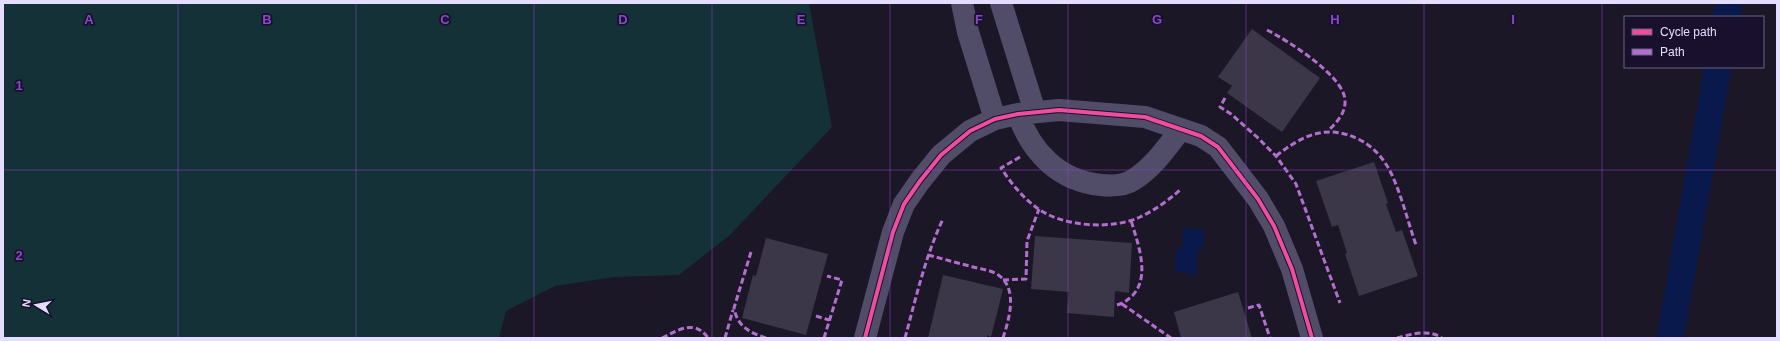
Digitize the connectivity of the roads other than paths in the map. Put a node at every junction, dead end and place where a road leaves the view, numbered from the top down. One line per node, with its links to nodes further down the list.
1 (962, 3): 4 (street)
2 (1001, 3): 3 (street)
3 (1026, 113): 4 (street); 5 (street); 5 (street)
4 (995, 119): 6 (street)
5 (1181, 129): 7 (street)
6 (865, 338)
7 (1312, 338)

